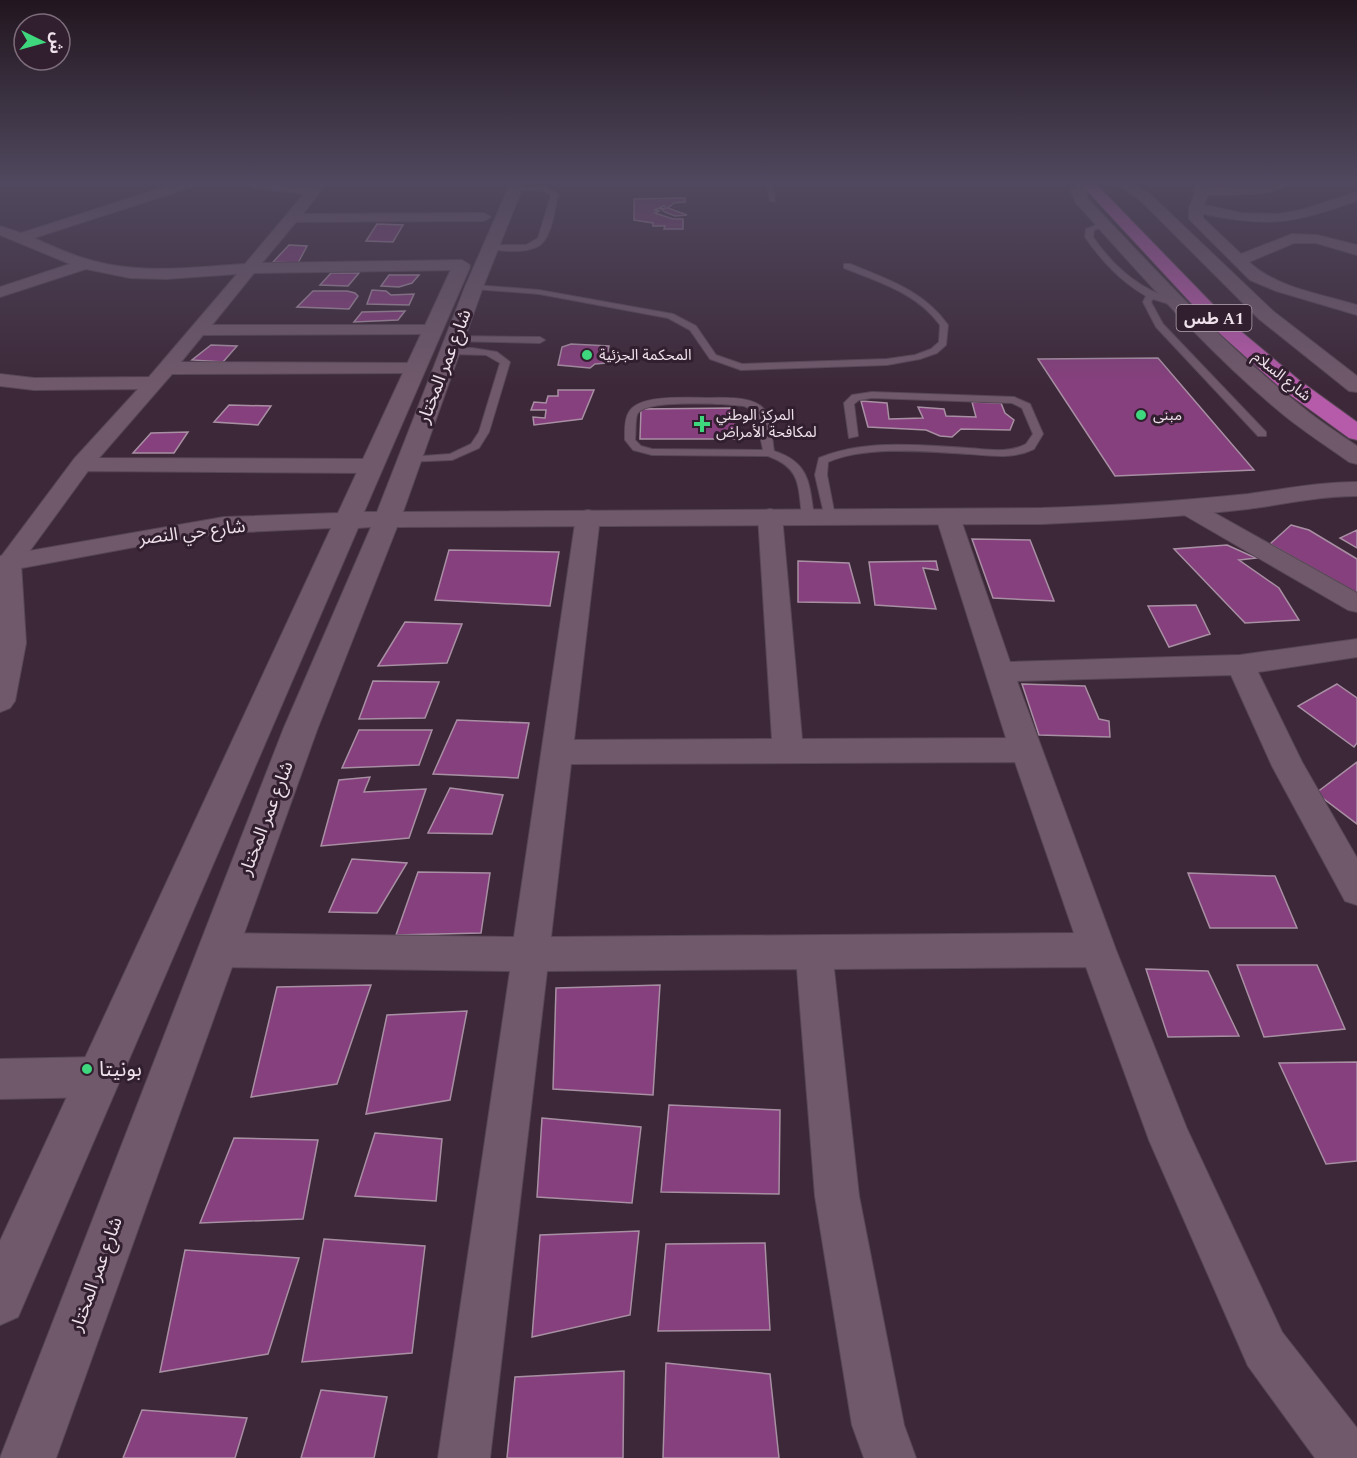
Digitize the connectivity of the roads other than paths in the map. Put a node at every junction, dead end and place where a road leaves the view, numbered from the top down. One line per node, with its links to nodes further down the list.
1 (55, 252): 14 (street)
2 (264, 252): 16 (street)
3 (434, 252): 12 (street)
4 (476, 252): 12 (street, شارع عمر المختار)
5 (1102, 252): 18 (lane)
6 (1130, 252): 19 (street)
7 (1152, 252): 29 (highway, شارع السلام / طس A1)
8 (1179, 252): 24 (highway, شارع السلام)
9 (1202, 252): 28 (street)
10 (1229, 252): 13 (street)
11 (1258, 252): 13 (street)
12 (472, 261): 15 (lane); 16 (street); 22 (street, شارع عمر المختار)
13 (1238, 261): 20 (street)
14 (85, 264): 16 (street); 17 (street)
15 (847, 266)
16 (251, 268): 21 (street)
17 (0, 292)
18 (1150, 296): 19 (lane); 30 (lane)
19 (1178, 304): 33 (street)
20 (1357, 310)
21 (199, 330): 22 (street); 26 (street)
22 (445, 340): 23 (lane); 25 (street, شارع عمر المختار); 34 (street, شارع عمر المختار); 34 (lane)
23 (540, 340)
24 (1283, 351)
25 (415, 369): 26 (street); 36 (street, شارع عمر المختار)
26 (160, 376): 27 (street); 35 (street)
27 (0, 380)
28 (1357, 386)
29 (1357, 433)
30 (1262, 434)
31 (853, 436): 42 (lane)
32 (769, 453): 32 (lane); 42 (lane)
33 (1357, 457)
34 (409, 460): 46 (street, شارع عمر المختار)
35 (82, 464): 36 (street); 47 (street)
36 (371, 466): 45 (street, شارع عمر المختار)
37 (1357, 471): 38 (street)
38 (1327, 489): 39 (street, شارع حي النصر); 40 (street, شارع حي النصر)
39 (1357, 489)
40 (1187, 507): 44 (street, شارع حي النصر); 48 (street)
41 (770, 516): 42 (street, شارع حي النصر); 43 (street, شارع حي النصر); 56 (street)
42 (818, 516): 44 (street, شارع حي النصر)
43 (588, 517): 46 (street, شارع حي النصر); 57 (street)
44 (948, 517): 51 (street)
45 (347, 520): 46 (street, شارع حي النصر); 47 (street, شارع حي النصر); 53 (street, شارع عمر المختار)
46 (387, 520): 54 (street, شارع عمر المختار)
47 (4, 563): 52 (street)
48 (1357, 604)
49 (1357, 648): 50 (street)
50 (1240, 665): 51 (street); 58 (street)
51 (999, 672): 55 (street)
52 (0, 701)
53 (254, 730): 54 (street); 63 (street, شارع عمر المختار)
54 (300, 730): 59 (street, شارع عمر المختار)
55 (1025, 750): 56 (street); 61 (street)
56 (788, 751): 57 (street)
57 (558, 752): 62 (street)
58 (1357, 890)
59 (216, 950): 62 (street); 66 (street, شارع عمر المختار)
60 (814, 951): 61 (street); 62 (street); 68 (street)
61 (1098, 951): 69 (street)
62 (532, 954): 67 (street)
63 (99, 1077): 64 (street); 65 (street, شارع عمر المختار)
64 (0, 1079)
65 (0, 1299)
66 (27, 1458)
67 (464, 1458)
68 (890, 1458)
69 (1347, 1458)

